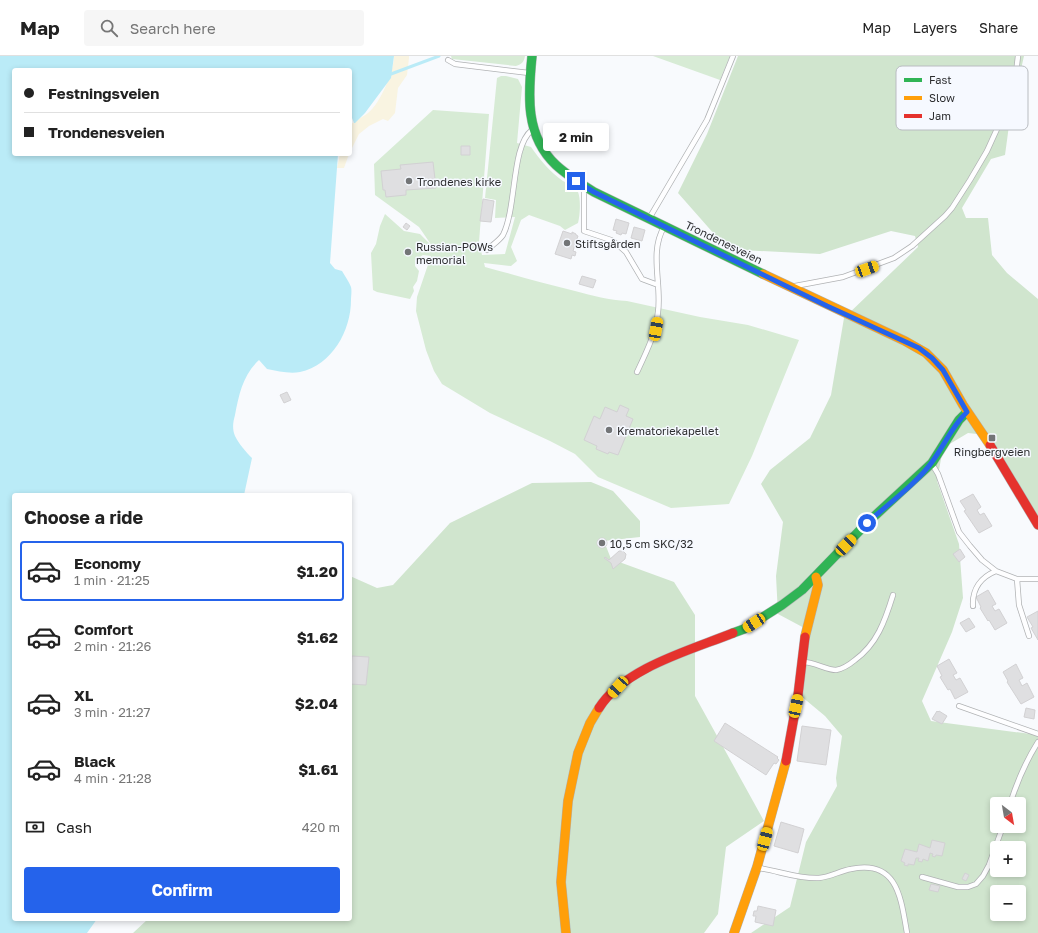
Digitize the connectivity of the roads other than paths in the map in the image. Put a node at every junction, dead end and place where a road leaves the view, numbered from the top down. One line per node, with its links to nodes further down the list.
1 (532, 56): 6 (street, Trondenesveien)
2 (733, 56): 10 (lane)
3 (1018, 56): 5 (lane)
4 (448, 60): 6 (lane)
5 (1017, 66)
6 (530, 74): 7 (street, Trondenesveien)
7 (533, 129): 9 (street, Trondenesveien); 12 (lane)
8 (997, 130): 14 (lane)
9 (584, 186): 10 (street, Trondenesveien); 13 (lane)
10 (649, 218): 11 (street, Trondenesveien)
11 (665, 226): 13 (lane); 14 (street, Trondenesveien)
12 (487, 250)
13 (658, 285): 15 (lane)
14 (790, 287): 16 (street, Trondenesveien)
15 (637, 372)
16 (967, 412): 17 (street); 18 (street)
17 (932, 463): 19 (lane); 20 (street)
18 (1038, 525)
19 (996, 571): 21 (lane); 24 (lane)
20 (816, 577): 26 (street); 34 (street)
21 (1017, 579): 22 (lane); 25 (lane)
22 (1038, 579)
23 (893, 595): 26 (lane)
24 (973, 606)
25 (1029, 636)
26 (801, 662): 32 (street)
27 (959, 706): 28 (lane)
28 (1038, 734)
29 (1038, 742): 30 (lane)
30 (1012, 797)
31 (1000, 833): 33 (lane)
32 (757, 867): 35 (street); 36 (lane)
33 (922, 877)
34 (565, 931)
35 (734, 933)
36 (907, 933)

